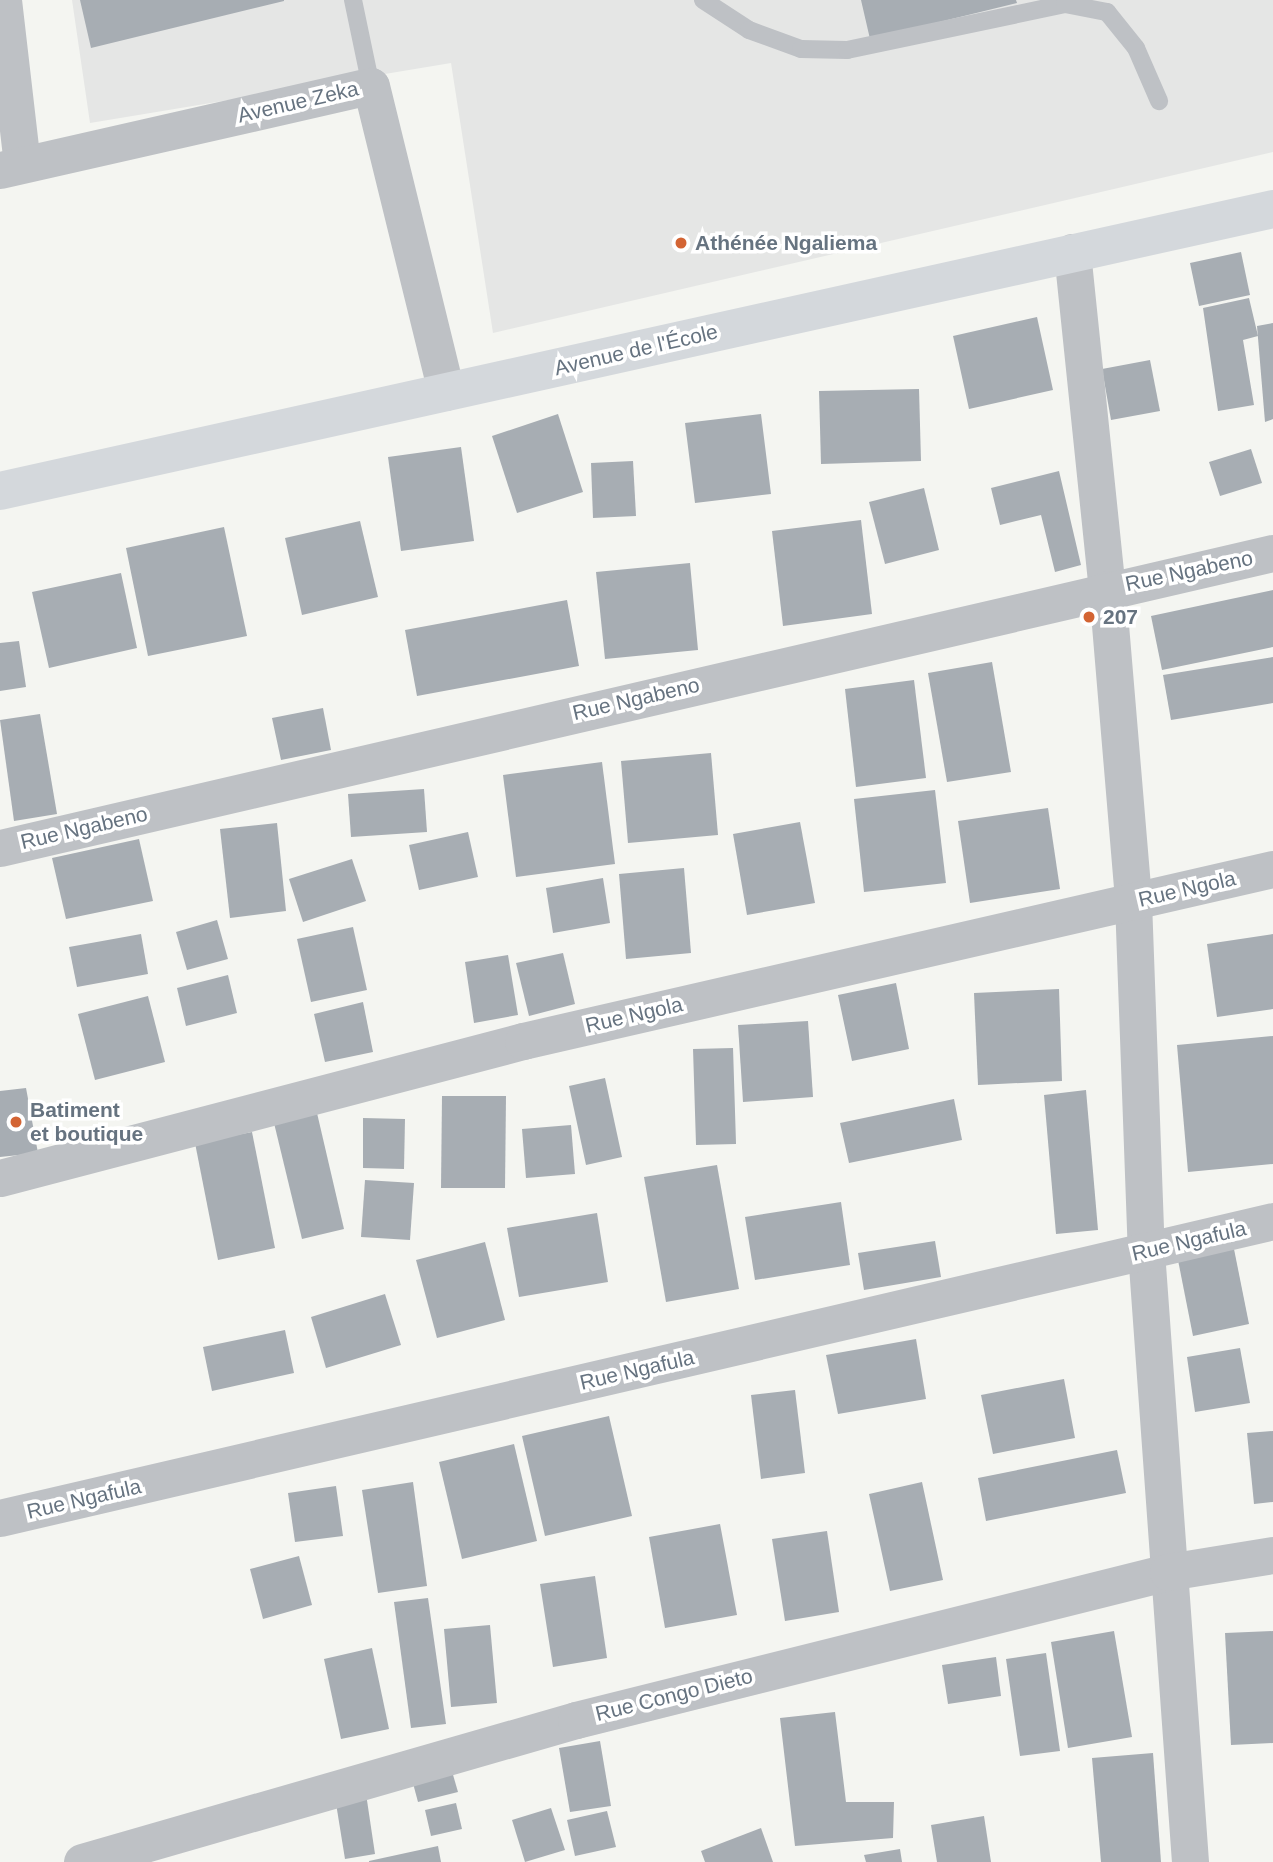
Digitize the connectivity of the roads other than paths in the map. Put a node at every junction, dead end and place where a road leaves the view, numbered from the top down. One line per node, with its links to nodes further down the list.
1 (3, 0): 6 (street)
2 (353, 0): 4 (lane)
3 (703, 0): 5 (lane)
4 (371, 86): 6 (street, Avenue Zeka); 9 (street, Avenue Zeka)
5 (1159, 101)
6 (11, 167)
7 (1273, 209): 8 (main road, Avenue de l'École)
8 (1072, 252): 9 (main road, Avenue de l'École); 12 (street)
9 (446, 392): 10 (main road, Avenue de l'École)
10 (0, 491)
11 (1273, 553): 12 (street, Rue Ngabeno)
12 (1107, 589): 13 (street, Rue Ngabeno); 15 (street)
13 (0, 848)
14 (1273, 869): 15 (street, Rue Ngola)
15 (1133, 901): 16 (street, Rue Ngola); 18 (street)
16 (0, 1178)
17 (1273, 1222): 18 (street, Rue Ngafula)
18 (1146, 1251): 19 (street, Rue Ngafula); 21 (street)
19 (0, 1518)
20 (1273, 1555): 21 (street, Rue Congo Dieto)
21 (1168, 1572): 22 (street, Rue Congo Dieto); 23 (street)
22 (82, 1862)
23 (1189, 1862)

